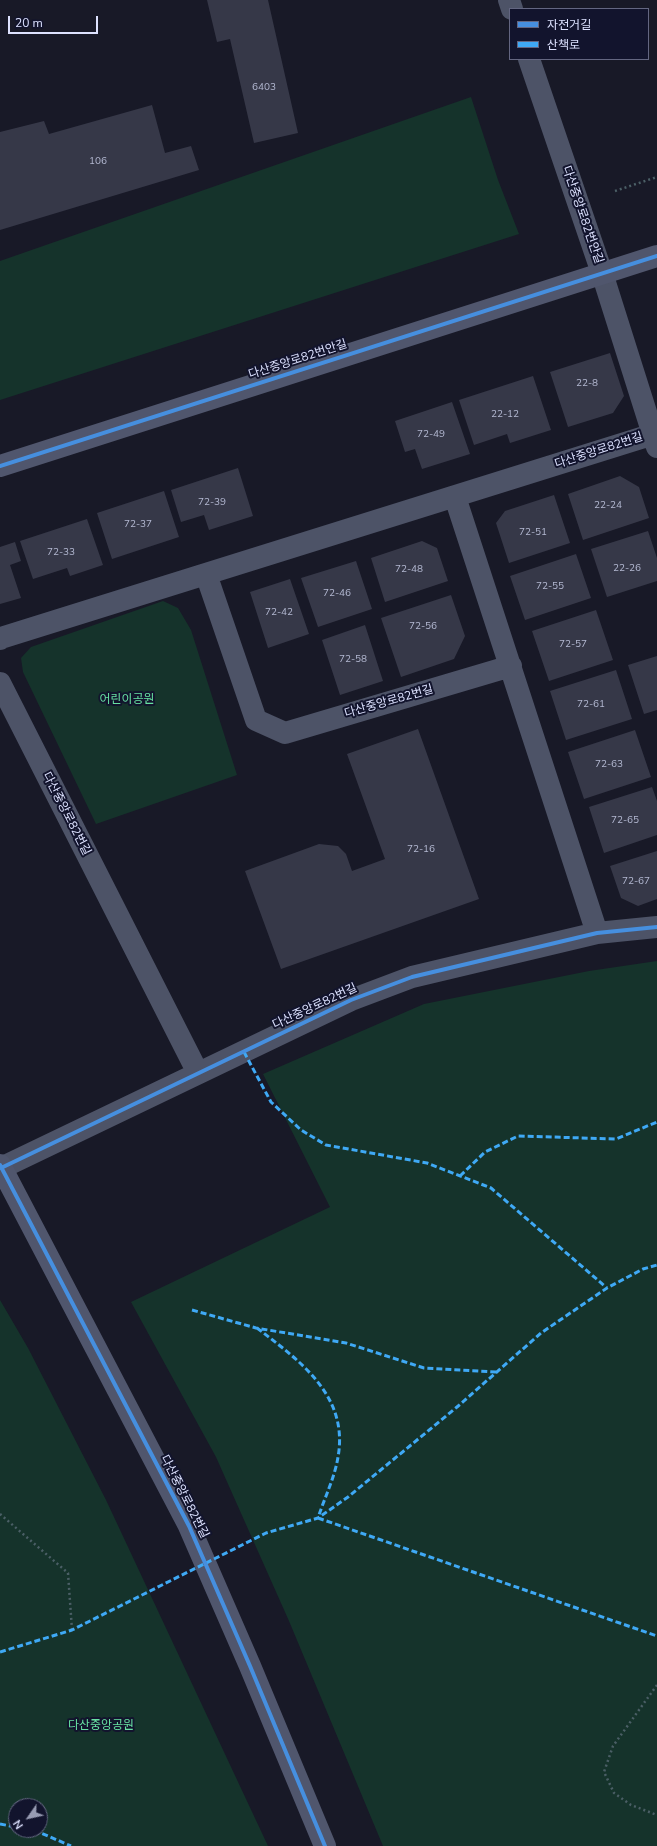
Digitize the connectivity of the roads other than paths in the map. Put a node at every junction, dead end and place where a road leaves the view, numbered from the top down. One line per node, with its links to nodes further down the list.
1 (529, 60): 3 (street, 다산중앙로82번안길)
2 (657, 256): 3 (street)
3 (602, 273): 4 (street, 다산중앙로82번길); 5 (street, 다산중앙로82번안길)
4 (655, 439): 6 (street, 다산중앙로82번길)
5 (0, 466)
6 (454, 497): 7 (street, 다산중앙로82번길); 9 (street)
7 (206, 574): 8 (street, 다산중앙로82번길); 9 (street, 다산중앙로82번길)
8 (0, 639)
9 (511, 666): 12 (street)
10 (0, 683): 13 (street, 다산중앙로82번길)
11 (657, 927): 12 (street, 다산중앙로82번길)
12 (597, 933): 13 (street, 다산중앙로82번길)
13 (198, 1072): 14 (street, 다산중앙로82번길)
14 (1, 1167): 15 (street, 다산중앙로82번길)
15 (325, 1846)

